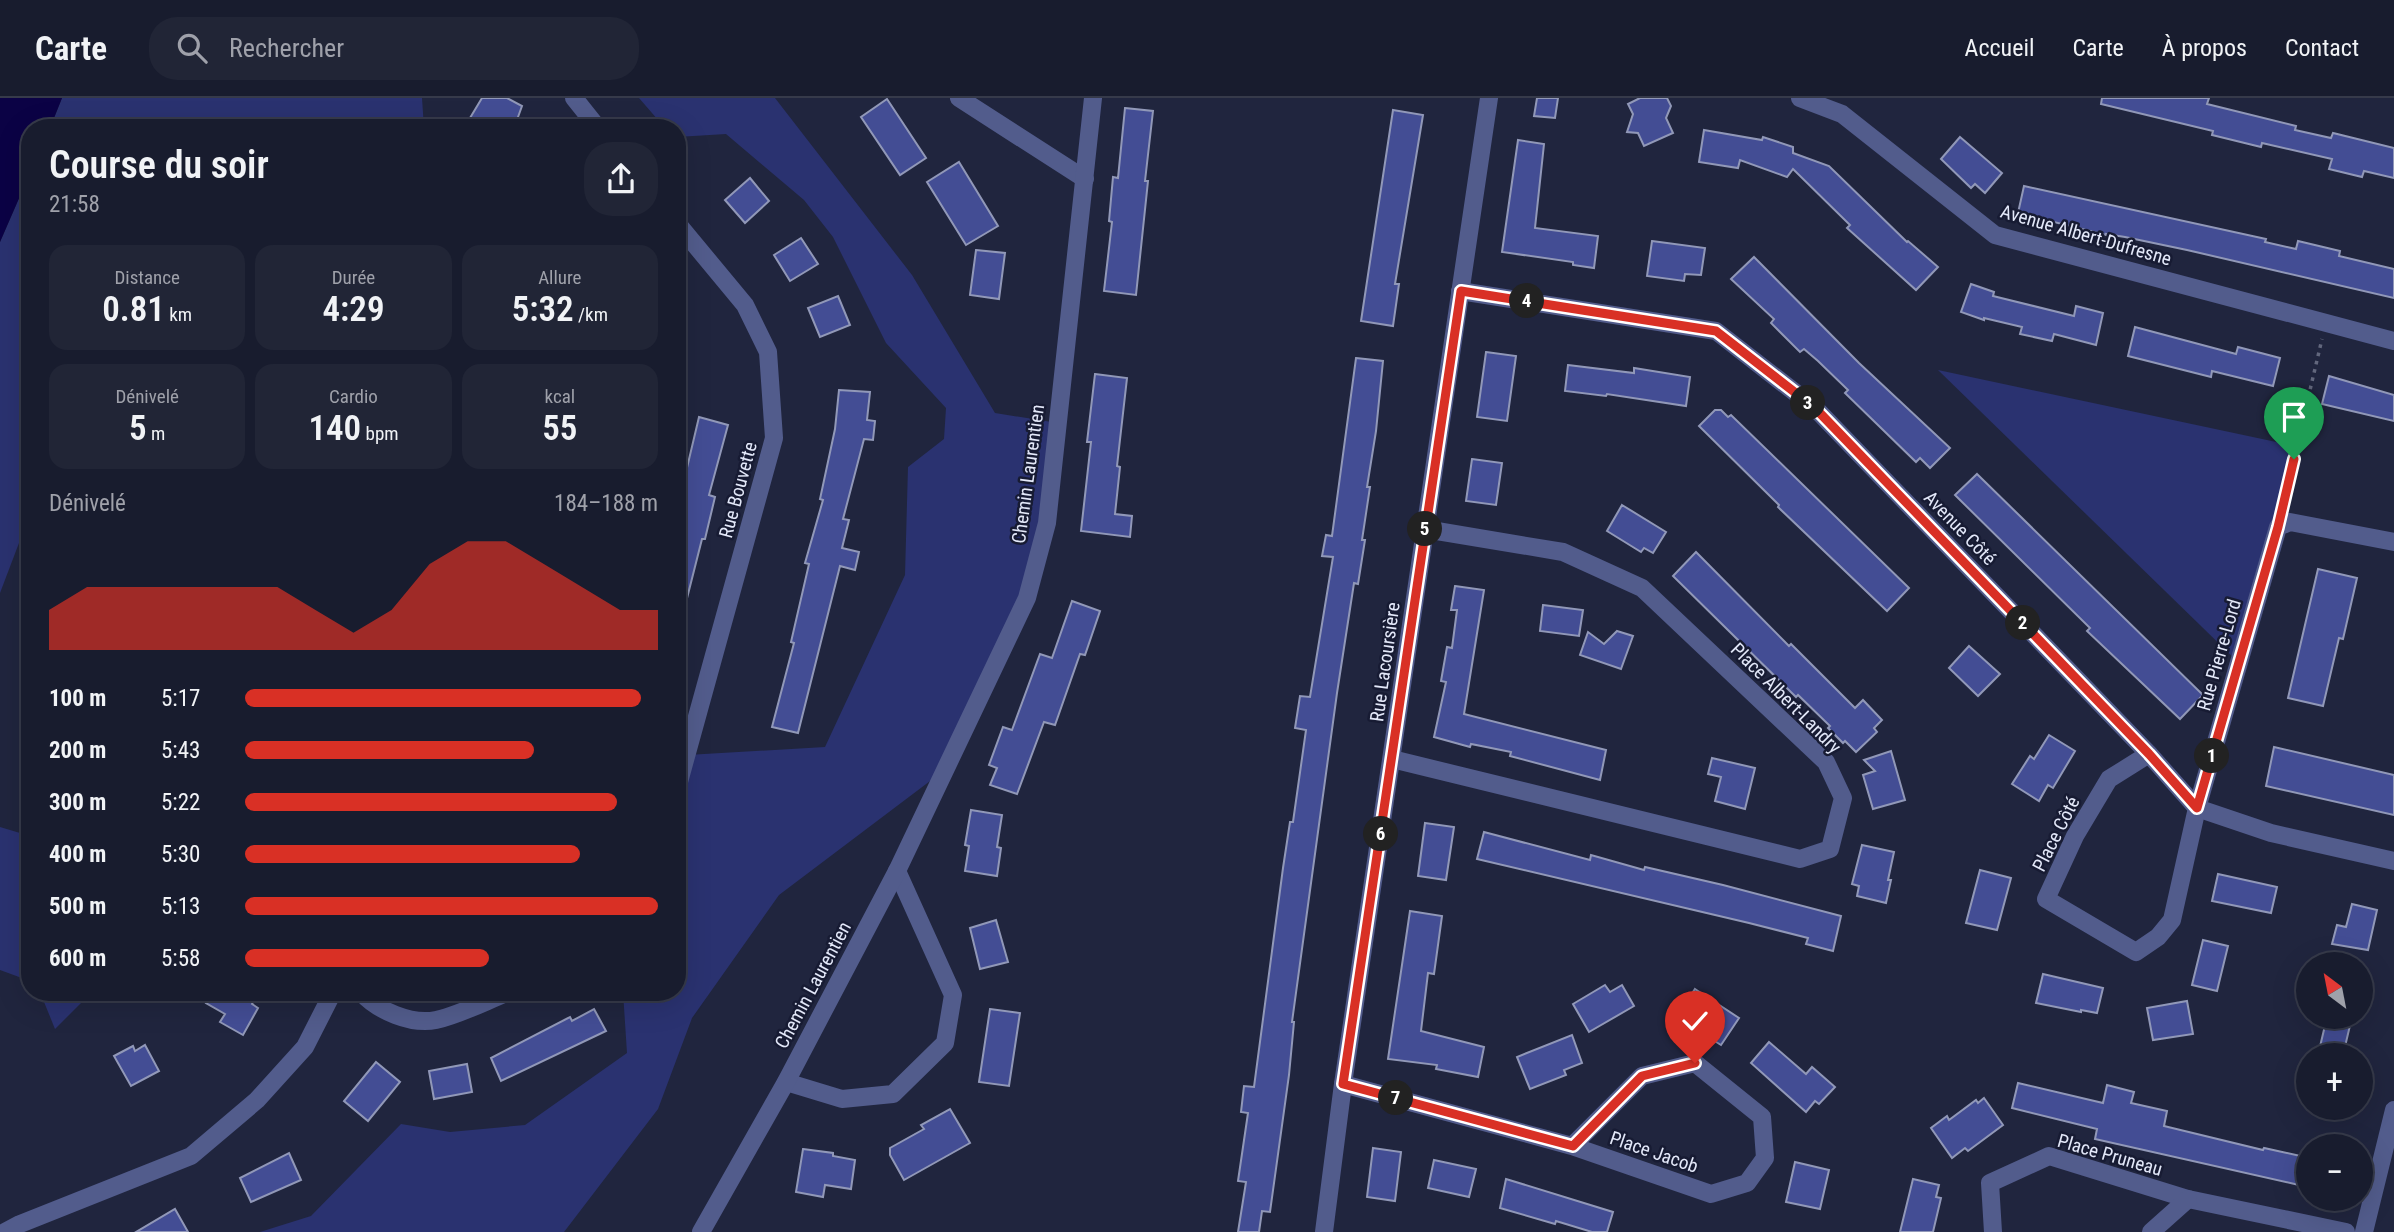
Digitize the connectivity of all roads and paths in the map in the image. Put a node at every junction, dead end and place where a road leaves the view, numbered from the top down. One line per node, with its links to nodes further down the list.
1 (574, 98): 6 (street)
2 (959, 98): 7 (street)
3 (1093, 98): 7 (street, Chemin Laurentien)
4 (1489, 98): 9 (street, Rue Lacoursière)
5 (1800, 98): 10 (street, Avenue Albert-Dufresne)
6 (591, 119)
7 (1084, 179): 20 (street, Chemin Laurentien)
8 (686, 234): 16 (street, Rue Bouvette)
9 (1461, 291): 13 (street, Rue Lacoursière); 15 (street, Avenue Côté)
10 (2326, 323): 11 (street, Avenue Albert-Dufresne); 12 (path)
11 (2394, 341)
12 (2284, 525): 14 (street); 18 (street, Rue Pierre-Lord)
13 (1425, 529): 17 (street, Rue Lacoursière); 17 (street, Place Albert-Landry)
14 (2394, 542)
15 (2149, 754): 18 (street, Avenue Côté); 18 (street, Place Côté)
16 (686, 756)
17 (1392, 759): 25 (street, Rue Lacoursière)
18 (2197, 808): 19 (street, Avenue Côté)
19 (2394, 861)
20 (897, 870): 24 (street, Chemin Laurentien); 24 (street)
21 (328, 1001): 29 (street)
22 (370, 1001): 23 (street)
23 (486, 1001)
24 (786, 1082): 30 (street, Chemin Laurentien)
25 (1343, 1084): 27 (street, Place Jacob); 31 (street, Rue Lacoursière)
26 (2394, 1110): 35 (street)
27 (1573, 1146): 27 (street, Place Jacob)
28 (2189, 1199): 32 (street, Place Pruneau); 33 (street); 34 (street, Place Pruneau)
29 (5, 1232)
30 (701, 1232)
31 (1324, 1232)
32 (1993, 1232)
33 (2151, 1232)
34 (2346, 1232)
35 (2364, 1232)

